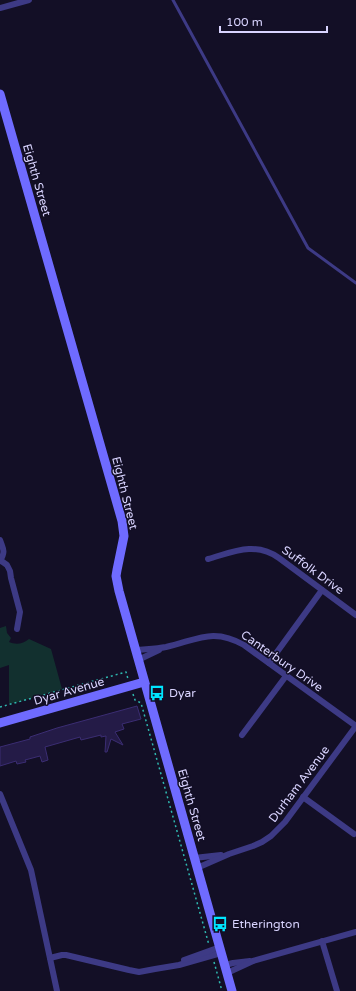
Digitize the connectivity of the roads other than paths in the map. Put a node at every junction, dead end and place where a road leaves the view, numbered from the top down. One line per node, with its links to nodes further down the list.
1 (30, 0): 3 (street)
2 (173, 0): 5 (lane)
3 (0, 8)
4 (0, 94): 14 (street, Eighth Street)
5 (356, 283)
6 (1, 542): 7 (street); 9 (street)
7 (0, 553)
8 (208, 559): 10 (street, Suffolk Drive)
9 (0, 561): 12 (street)
10 (322, 590): 11 (street, Suffolk Drive); 15 (street)
11 (356, 615)
12 (17, 629)
13 (166, 647): 14 (street, Canterbury Drive); 14 (street, Canterbury Drive); 15 (street, Canterbury Drive)
14 (137, 655): 17 (street, Eighth Street)
15 (268, 663): 16 (street, Canterbury Drive)
16 (286, 676): 19 (street, Canterbury Drive); 20 (street)
17 (144, 682): 18 (street, Dyar Avenue); 25 (street, Eighth Street)
18 (0, 723)
19 (356, 726): 22 (street, Durham Avenue)
20 (242, 735)
21 (0, 794): 30 (street)
22 (303, 797): 23 (street); 24 (street, Durham Avenue)
23 (354, 834)
24 (229, 854): 25 (street, Durham Avenue); 26 (street, Durham Avenue)
25 (194, 858): 26 (street, Eighth Street)
26 (197, 868): 29 (street, Eighth Street)
27 (356, 932): 28 (street)
28 (322, 941): 31 (street); 34 (street)
29 (216, 952): 30 (street); 31 (street, Eighth Street)
30 (50, 958): 32 (street)
31 (226, 969): 33 (street, Eighth Street)
32 (57, 991)
33 (232, 991)
34 (337, 991)

